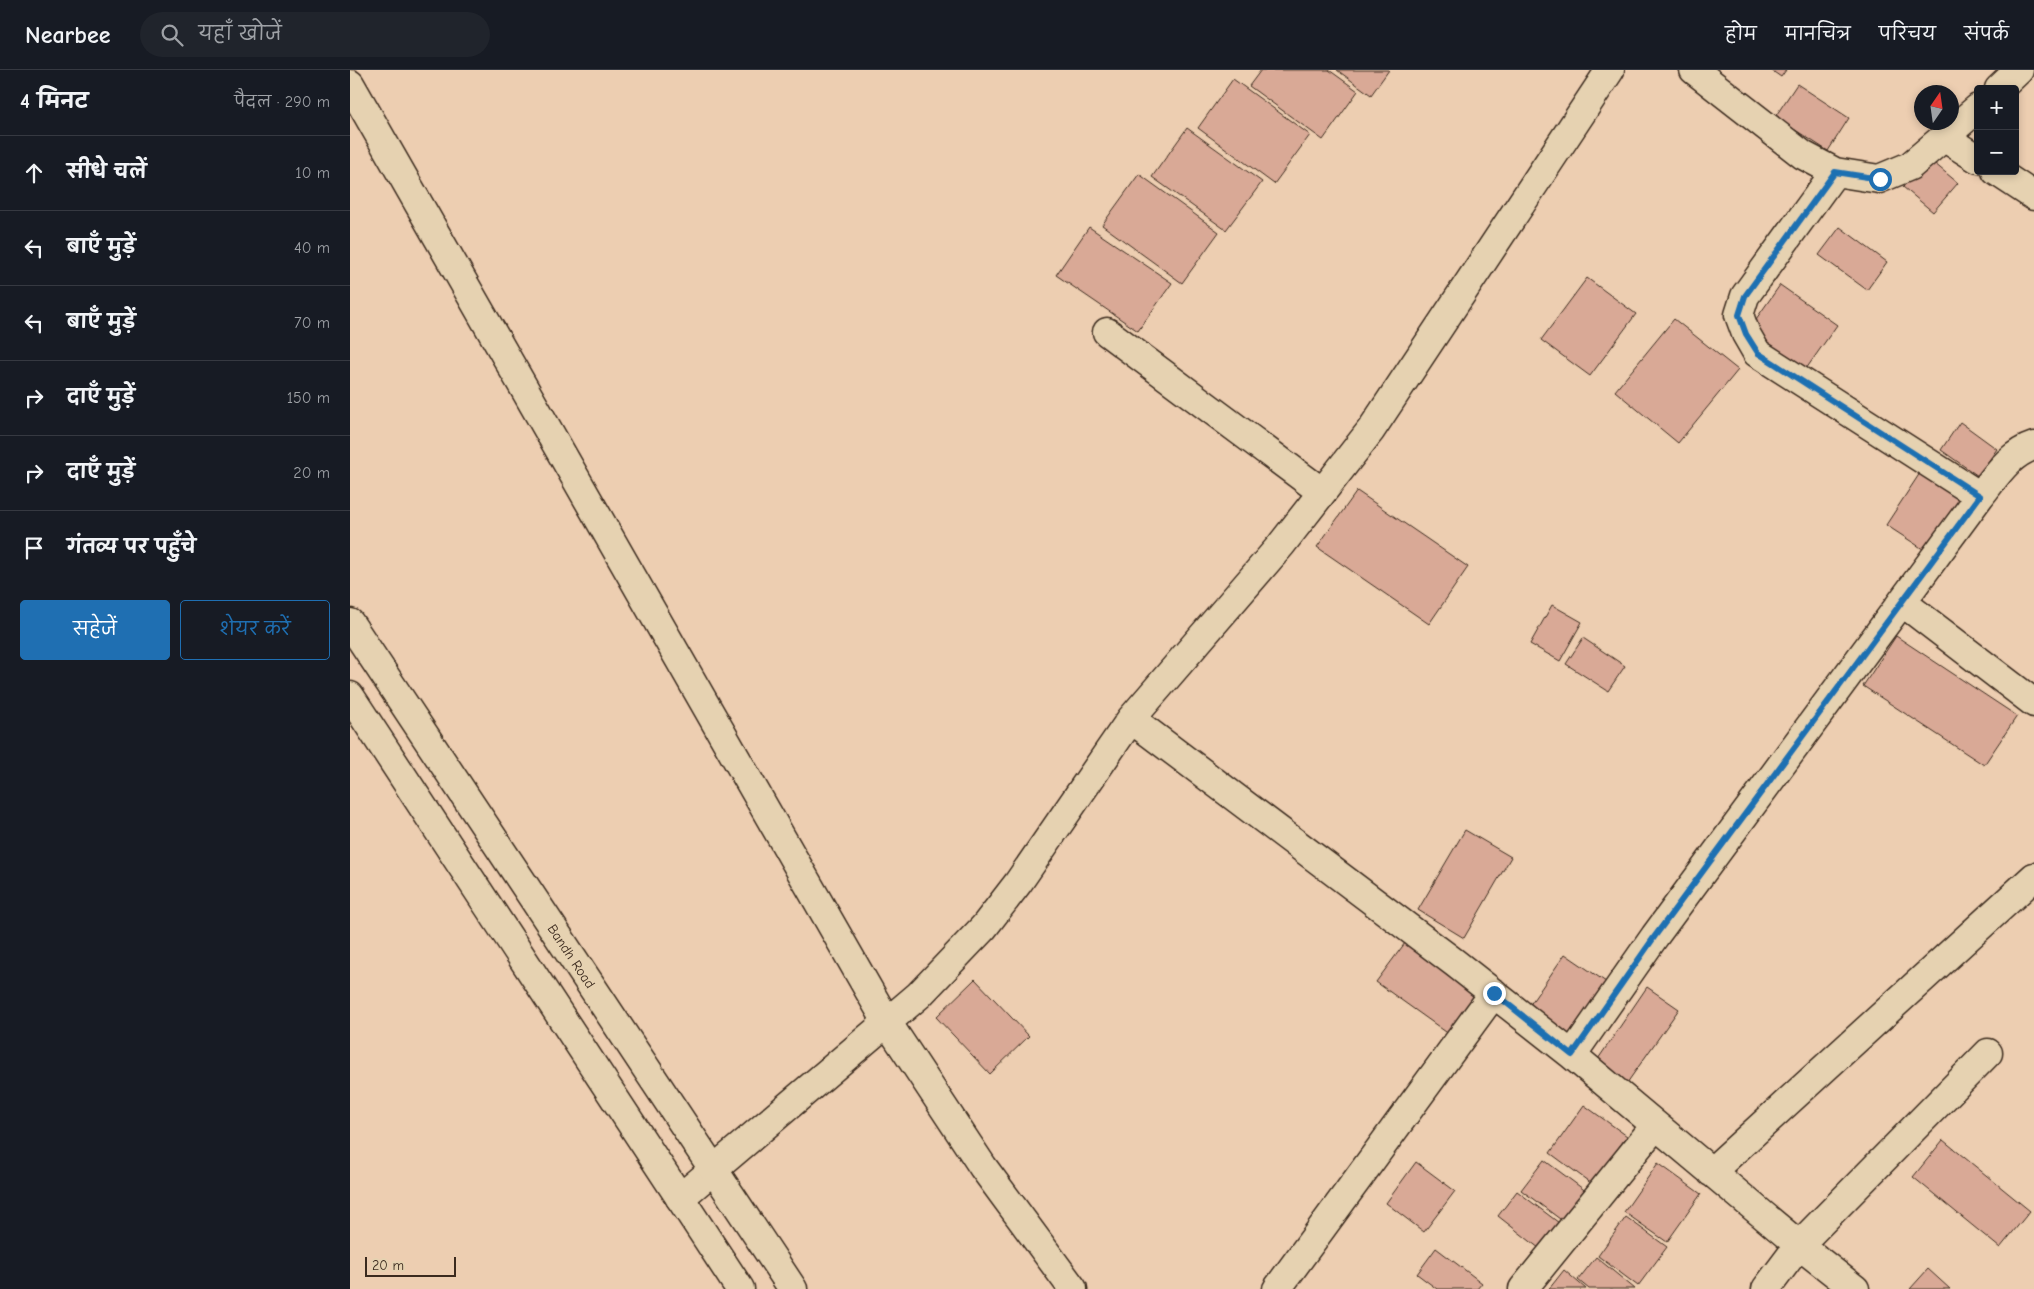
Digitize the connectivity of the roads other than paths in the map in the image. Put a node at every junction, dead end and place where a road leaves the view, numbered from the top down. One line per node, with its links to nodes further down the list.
1 (1610, 70): 14 (street)
2 (1694, 70): 9 (street)
3 (2019, 70): 5 (street)
4 (350, 84): 23 (street)
5 (2003, 85)
6 (1974, 112): 7 (street)
7 (1945, 138): 8 (street); 9 (street)
8 (1974, 156)
9 (1835, 172): 15 (street)
10 (2002, 175): 11 (street)
11 (2034, 196)
12 (1107, 332): 14 (street)
13 (2034, 446): 15 (street)
14 (1322, 492): 20 (street)
15 (1980, 496): 16 (street)
16 (1902, 602): 19 (street); 25 (street)
17 (350, 623): 27 (street, Bandh Road)
18 (350, 696): 29 (street)
19 (2034, 703)
20 (1131, 719): 22 (street); 23 (street)
21 (2034, 877): 28 (street)
22 (1494, 993): 25 (street); 34 (street)
23 (888, 1022): 27 (street); 33 (street)
24 (1988, 1053): 30 (street)
25 (1572, 1055): 26 (street)
26 (1655, 1126): 28 (street); 35 (street)
27 (714, 1170): 29 (street); 32 (street, Bandh Road)
28 (1711, 1172): 30 (street)
29 (680, 1198): 31 (street)
30 (1799, 1245): 36 (street); 37 (street)
31 (740, 1289)
32 (793, 1289)
33 (1073, 1289)
34 (1278, 1289)
35 (1523, 1289)
36 (1766, 1289)
37 (1855, 1289)

